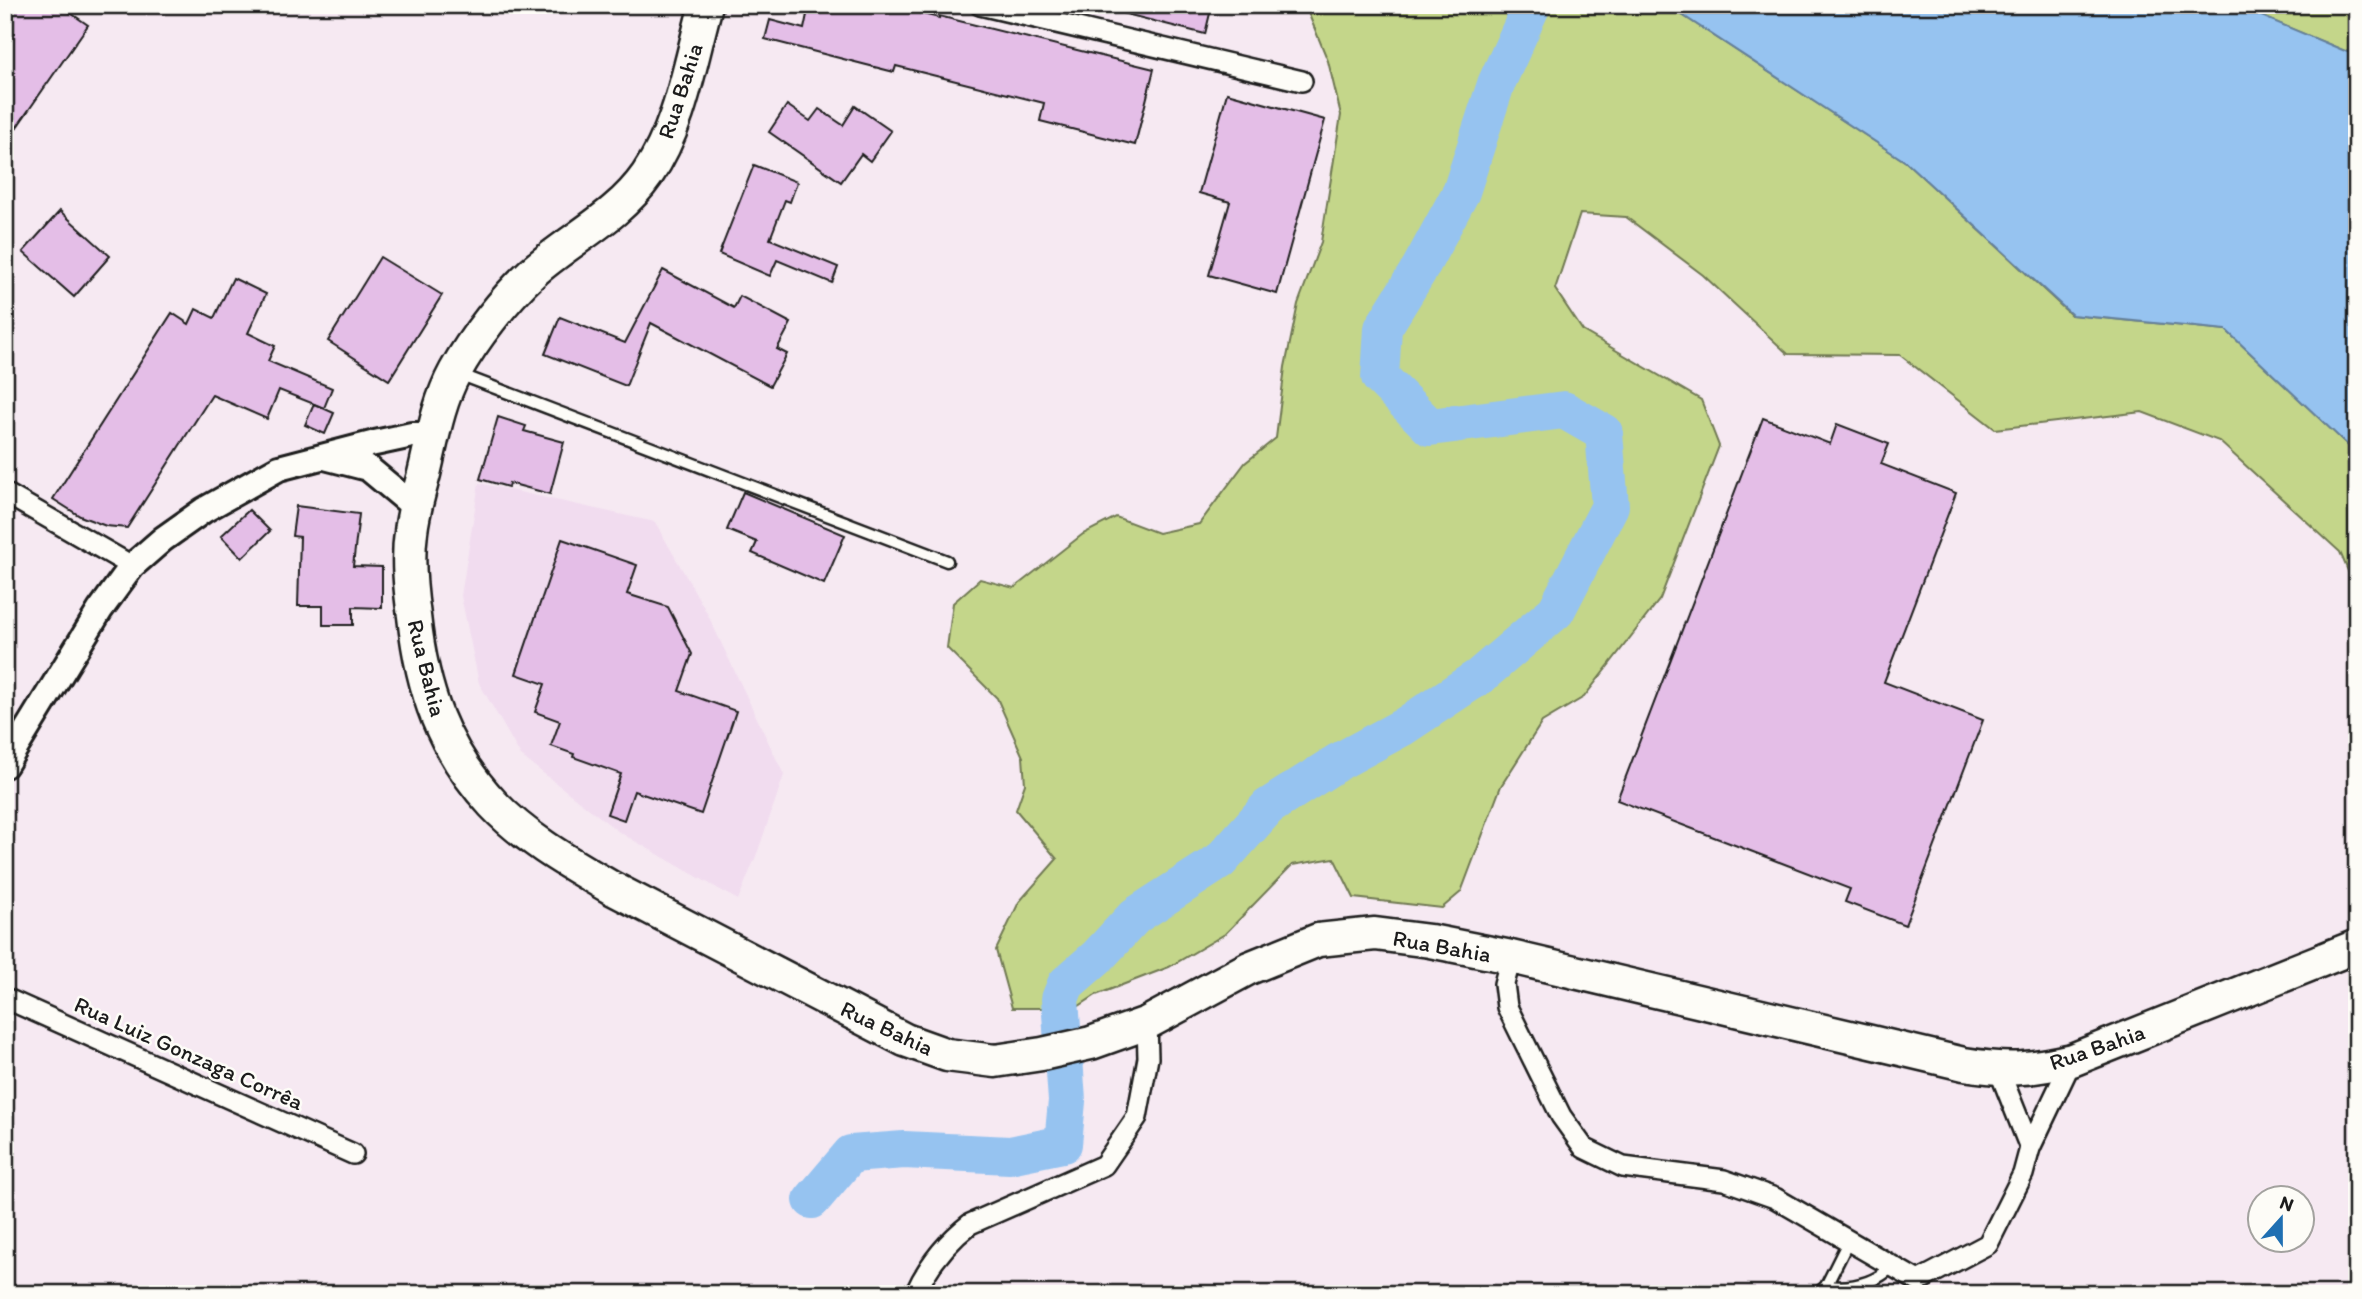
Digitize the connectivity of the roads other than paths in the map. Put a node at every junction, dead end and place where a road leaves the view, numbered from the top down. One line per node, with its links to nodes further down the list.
1 (706, 5): 4 (main road, Rua Bahia)
2 (980, 5): 3 (street)
3 (1302, 81)
4 (455, 373): 5 (main road, Rua Bahia); 11 (lane)
5 (434, 435): 6 (street); 10 (main road, Rua Bahia)
6 (375, 443): 7 (street); 8 (street)
7 (321, 456): 8 (street); 12 (street)
8 (368, 468): 10 (street)
9 (5, 493): 12 (street)
10 (416, 508): 17 (main road, Rua Bahia)
11 (947, 561)
12 (132, 566): 13 (street)
13 (5, 765)
14 (2357, 946): 18 (main road, Rua Bahia)
15 (1511, 957): 17 (main road, Rua Bahia); 19 (main road, Rua Bahia); 22 (street)
16 (5, 998): 21 (street, Rua Luiz Gonzaga Corrêa)
17 (1147, 1023): 26 (street)
18 (2072, 1060): 19 (main road, Rua Bahia); 20 (street)
19 (1998, 1070): 20 (street)
20 (2030, 1148): 25 (street)
21 (353, 1154)
22 (1849, 1240): 23 (street); 24 (lane)
23 (1893, 1266): 24 (lane); 25 (street)
24 (1826, 1286): 27 (lane)
25 (1915, 1288)
26 (915, 1294)
27 (1817, 1294)

